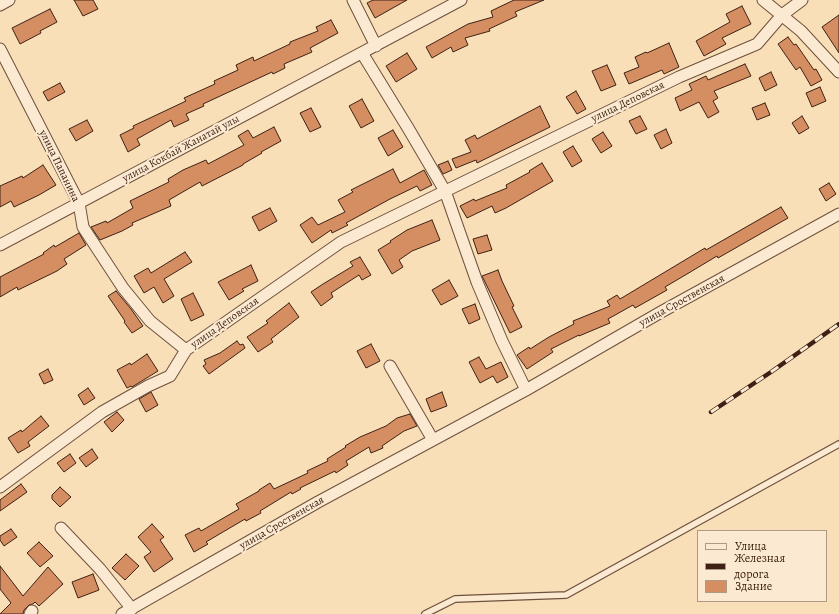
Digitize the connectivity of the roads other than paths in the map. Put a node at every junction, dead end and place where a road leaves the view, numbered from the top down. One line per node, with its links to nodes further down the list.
1 (9, 0): 6 (street)
2 (353, 0): 8 (street)
3 (461, 0): 8 (street, улица Кокбай Жанатай улы)
4 (763, 0): 7 (street)
5 (802, 0): 7 (street, улица Деповская)
6 (0, 5)
7 (782, 15): 11 (street); 12 (street, улица Деповская)
8 (376, 46): 10 (street, улица Кокбай Жанатай улы)
9 (0, 49): 13 (street, улица Папанина)
10 (362, 53): 12 (street); 13 (street, улица Кокбай Жанатай улы)
11 (839, 72)
12 (445, 191): 16 (street, улица Деповская); 18 (street)
13 (79, 203): 15 (street, улица Кокбай Жанатай улы); 16 (street, улица Папанина)
14 (839, 214): 18 (street, улица Сроственская)
15 (0, 245)
16 (186, 350): 21 (street, улица Деповская)
17 (390, 366): 19 (street)
18 (526, 390): 19 (street, улица Сроственская)
19 (433, 440): 23 (street, улица Сроственская)
20 (839, 444): 24 (lane)
21 (0, 487)
22 (61, 528): 23 (street, улица Сроственская)
23 (127, 611)
24 (425, 614)

